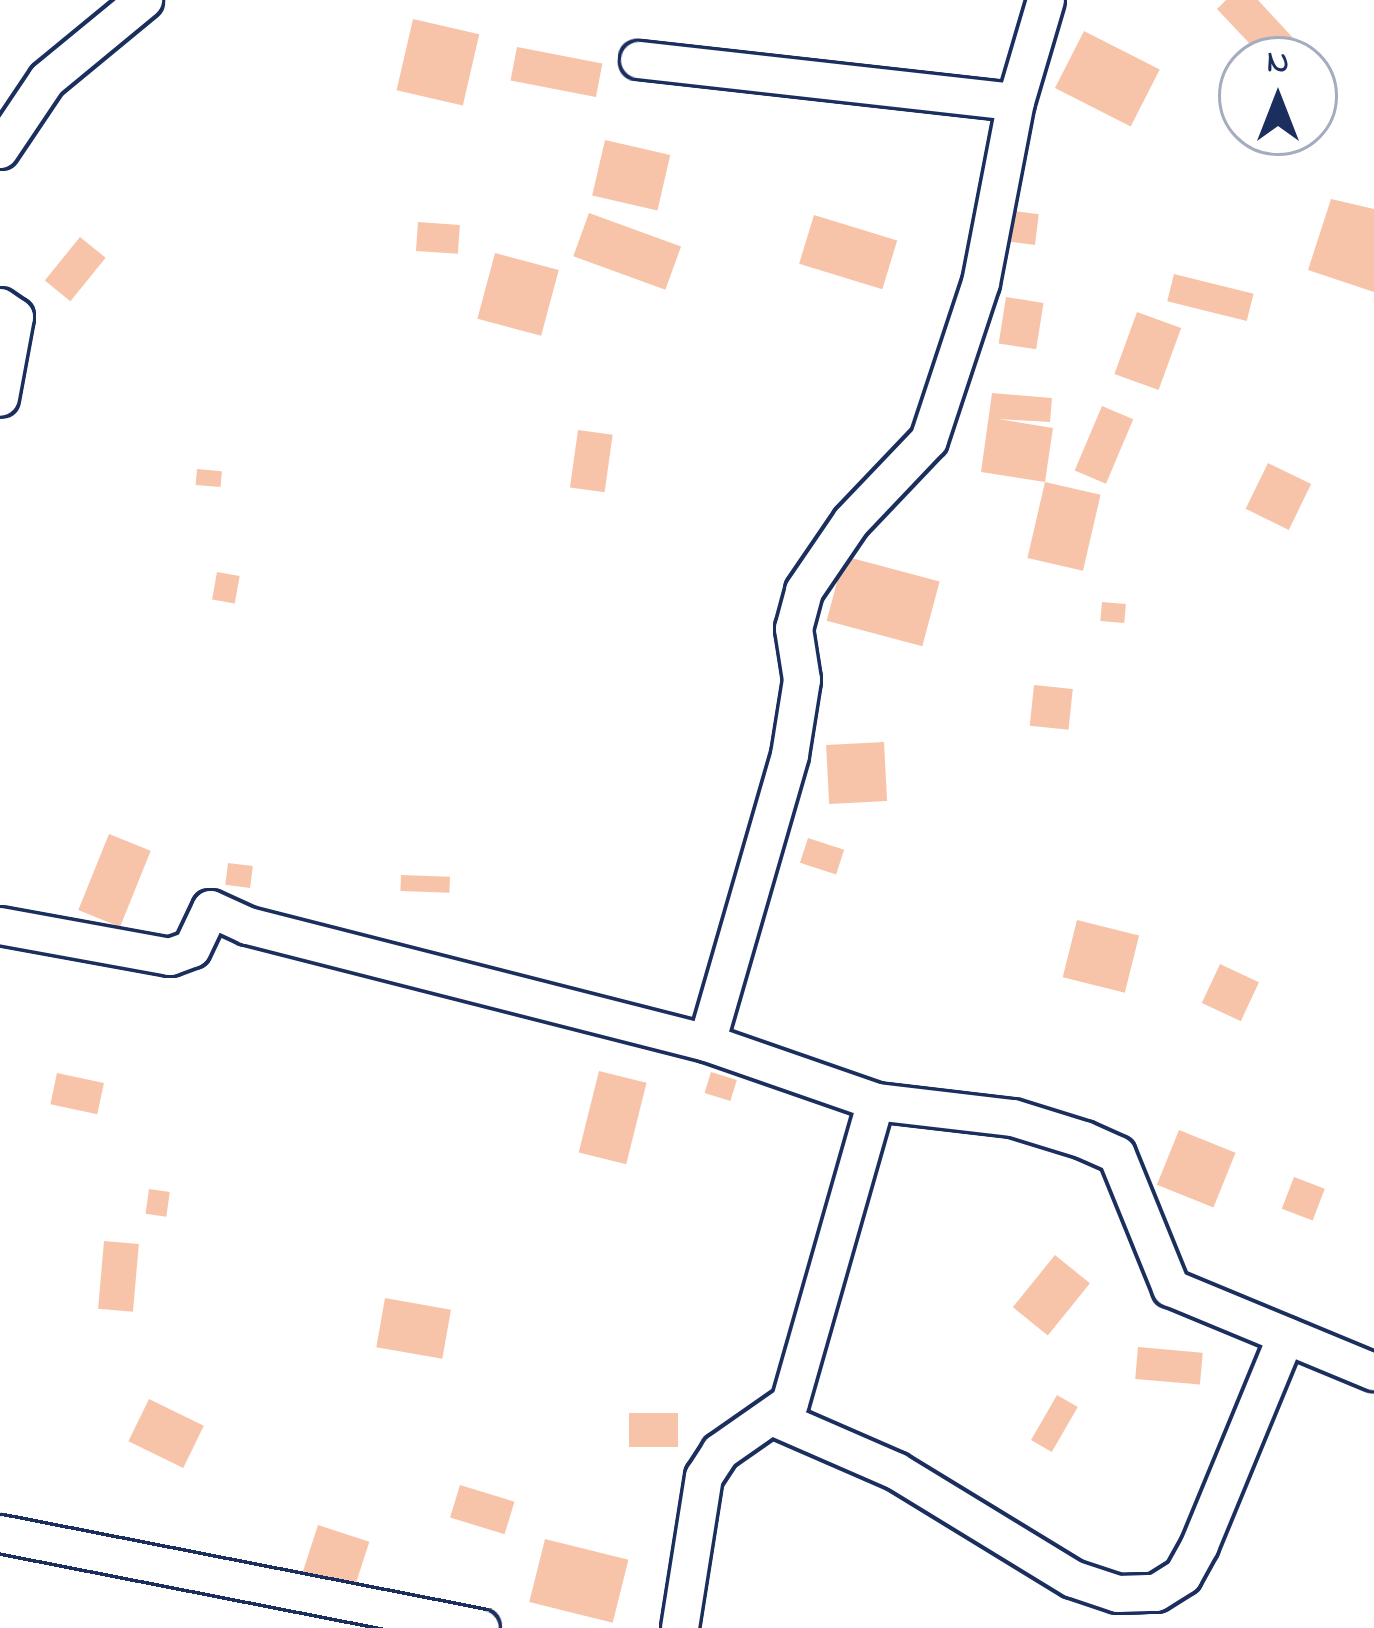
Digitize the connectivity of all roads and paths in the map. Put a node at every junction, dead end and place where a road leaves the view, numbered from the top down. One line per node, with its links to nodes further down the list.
1 (144, 0): 5 (street)
2 (1046, 0): 4 (street)
3 (639, 60): 4 (street)
4 (1016, 102): 9 (street)
5 (0, 150)
6 (0, 307): 7 (street)
7 (0, 398)
8 (0, 926): 9 (street)
9 (706, 1043): 10 (street)
10 (875, 1102): 11 (street); 13 (street)
11 (1286, 1336): 12 (street); 13 (street)
12 (1374, 1372)
13 (774, 1418): 16 (street)
14 (0, 1534): 15 (street)
15 (481, 1628)
16 (680, 1628)

